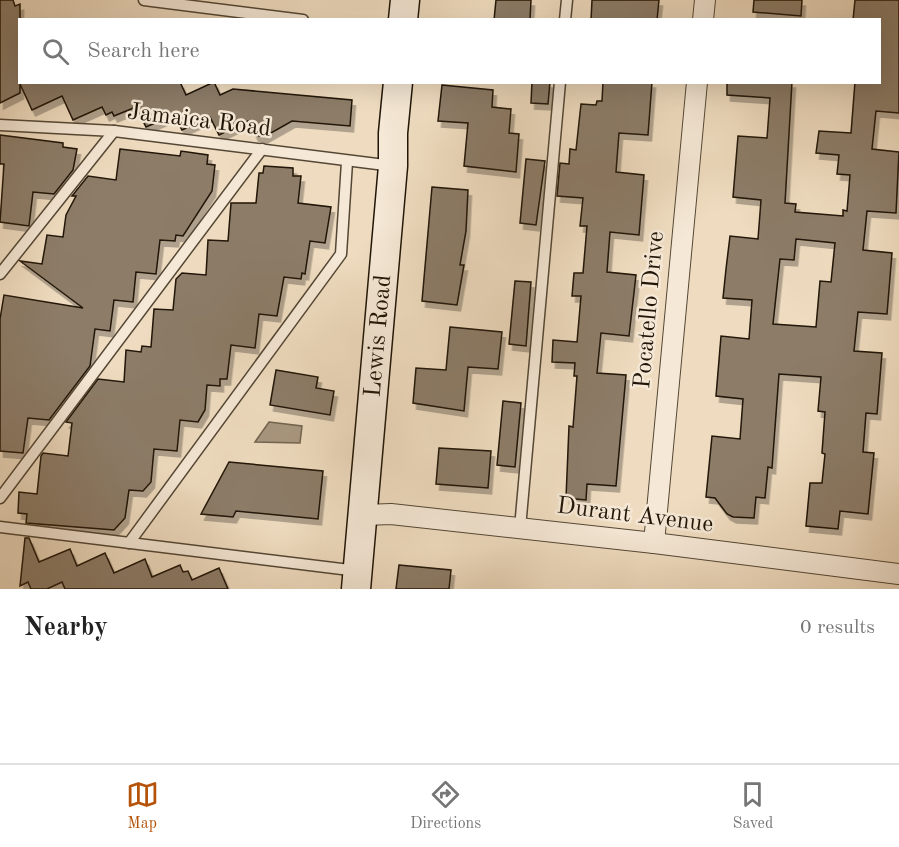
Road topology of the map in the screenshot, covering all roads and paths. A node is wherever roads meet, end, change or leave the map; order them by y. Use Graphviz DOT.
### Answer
graph roads {
  1 [pos="144,0"];
  2 [pos="405,0"];
  3 [pos="567,0"];
  4 [pos="705,0"];
  5 [pos="287,18"];
  6 [pos="403,18"];
  7 [pos="565,18"];
  8 [pos="703,18"];
  9 [pos="398,84"];
  10 [pos="560,84"];
  11 [pos="697,84"];
  12 [pos="0,125"];
  13 [pos="114,132"];
  14 [pos="262,149"];
  15 [pos="346,162"];
  16 [pos="393,166"];
  17 [pos="0,274"];
  18 [pos="0,498"];
  19 [pos="364,515"];
  20 [pos="0,527"];
  21 [pos="520,528"];
  22 [pos="129,543"];
  23 [pos="654,543"];
  24 [pos="899,574"];
  25 [pos="357,580"];
  1 -- 5 [label="lane"];
  2 -- 6 [label="street"];
  3 -- 7 [label="lane"];
  4 -- 8 [label="street"];
  9 -- 16 [label="street, Lewis Road"];
  10 -- 21 [label="lane"];
  11 -- 23 [label="street, Pocatello Drive"];
  12 -- 13 [label="lane, Jamaica Road"];
  13 -- 14 [label="lane, Jamaica Road"];
  13 -- 17 [label="lane"];
  14 -- 15 [label="lane, Jamaica Road"];
  14 -- 18 [label="lane"];
  15 -- 16 [label="lane, Jamaica Road"];
  15 -- 22 [label="lane"];
  16 -- 19 [label="street, Lewis Road"];
  19 -- 21 [label="street, Durant Avenue"];
  19 -- 25 [label="street, Lewis Road"];
  20 -- 22 [label="lane"];
  21 -- 23 [label="street, Durant Avenue"];
  22 -- 25 [label="lane"];
  23 -- 24 [label="street, Durant Avenue"];
}
